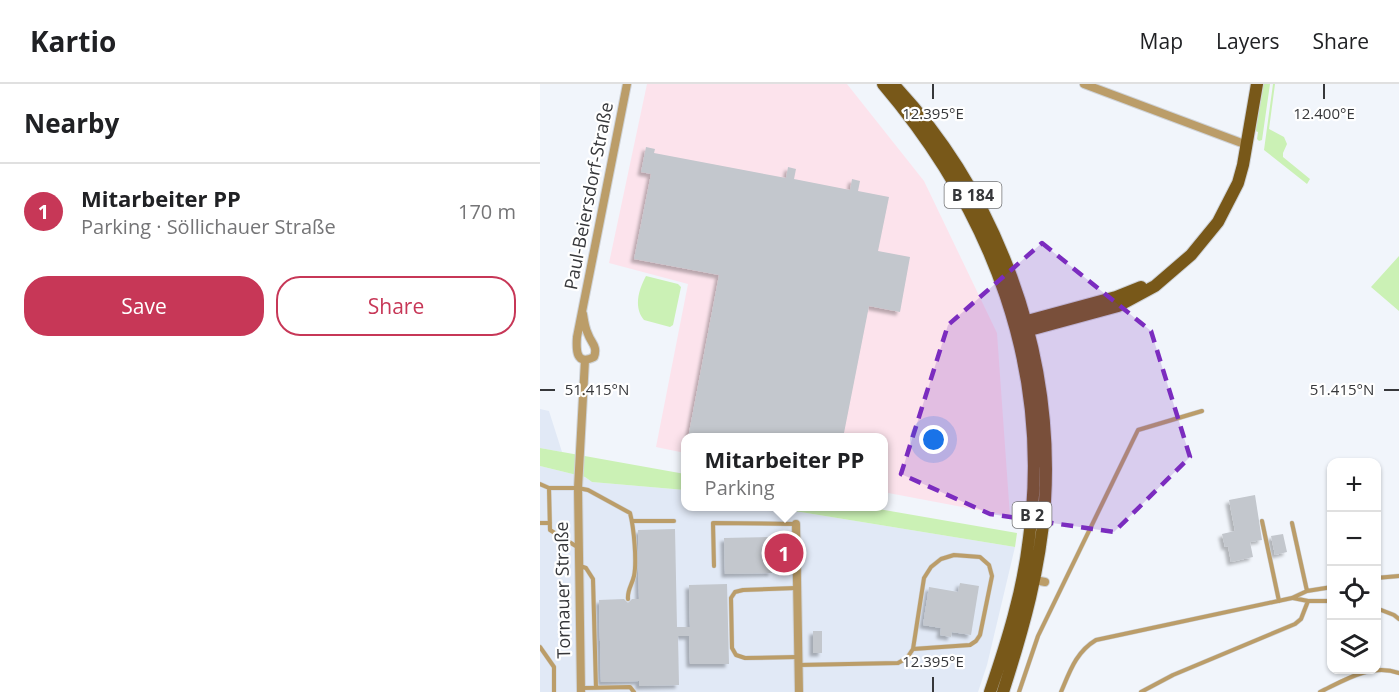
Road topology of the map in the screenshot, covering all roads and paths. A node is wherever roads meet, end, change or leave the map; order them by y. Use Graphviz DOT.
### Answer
graph roads {
  1 [pos="627,84"];
  2 [pos="883,84"];
  3 [pos="893,84"];
  4 [pos="1084,84"];
  5 [pos="1257,84"];
  6 [pos="1247,145"];
  7 [pos="583,314"];
  8 [pos="1022,327"];
  9 [pos="585,360"];
  10 [pos="1202,411"];
  11 [pos="540,484"];
  12 [pos="549,488"];
  13 [pos="578,488"];
  14 [pos="632,521"];
  15 [pos="674,521"];
  16 [pos="1262,521"];
  17 [pos="540,523"];
  18 [pos="550,523"];
  19 [pos="1292,523"];
  20 [pos="795,524"];
  21 [pos="579,548"];
  22 [pos="579,565"];
  23 [pos="714,566"];
  24 [pos="1399,576"];
  25 [pos="1381,578"];
  26 [pos="797,588"];
  27 [pos="1327,588"];
  28 [pos="1307,591"];
  29 [pos="1292,598"];
  30 [pos="627,599"];
  31 [pos="1279,601"];
  32 [pos="1308,601"];
  33 [pos="1327,601"];
  34 [pos="1381,610"];
  35 [pos="1399,619"];
  36 [pos="540,647"];
  37 [pos="913,649"];
  38 [pos="799,661"];
  39 [pos="1399,673"];
  40 [pos="630,681"];
  41 [pos="630,687"];
  42 [pos="596,688"];
  43 [pos="581,690"];
  44 [pos="554,692"];
  45 [pos="634,692"];
  46 [pos="799,692"];
  47 [pos="990,692"];
  48 [pos="1003,692"];
  49 [pos="1019,692"];
  50 [pos="1061,692"];
  51 [pos="1141,692"];
  52 [pos="1320,692"];
  1 -- 7 [label="street, Paul-Beiersdorf-Straße"];
  2 -- 8 [label="main road, B 184"];
  3 -- 8 [label="main road, B 184"];
  4 -- 6 [label="street"];
  5 -- 6 [label="main road"];
  6 -- 8 [label="main road"];
  7 -- 9 [label="street, Paul-Beiersdorf-Straße"];
  7 -- 9 [label="street, Paul-Beiersdorf-Straße"];
  8 -- 47 [label="main road, B 2"];
  8 -- 48 [label="main road, B 2"];
  9 -- 13 [label="street, Paul-Beiersdorf-Straße"];
  10 -- 49 [label="lane"];
  11 -- 12 [label="lane"];
  12 -- 13 [label="lane"];
  12 -- 18 [label="lane"];
  13 -- 14 [label="lane"];
  13 -- 21 [label="street, Tornauer Straße"];
  14 -- 15 [label="lane"];
  14 -- 30 [label="lane"];
  16 -- 31 [label="lane"];
  17 -- 18 [label="lane"];
  18 -- 21 [label="lane"];
  19 -- 28 [label="lane"];
  20 -- 23 [label="lane"];
  20 -- 26 [label="street"];
  21 -- 22 [label="street, Tornauer Straße"];
  22 -- 42 [label="lane"];
  22 -- 43 [label="street, Tornauer Straße"];
  24 -- 25 [label="lane"];
  26 -- 38 [label="street"];
  26 -- 38 [label="lane"];
  27 -- 28 [label="lane"];
  28 -- 29 [label="lane"];
  29 -- 31 [label="lane"];
  29 -- 32 [label="lane"];
  31 -- 50 [label="lane"];
  32 -- 33 [label="lane"];
  32 -- 51 [label="lane"];
  34 -- 35 [label="lane"];
  36 -- 44 [label="lane"];
  37 -- 37 [label="lane"];
  37 -- 38 [label="lane"];
  38 -- 46 [label="street"];
  39 -- 52 [label="lane"];
  40 -- 41 [label="lane"];
  41 -- 42 [label="lane"];
  41 -- 45 [label="lane"];
  42 -- 43 [label="lane"];
}
